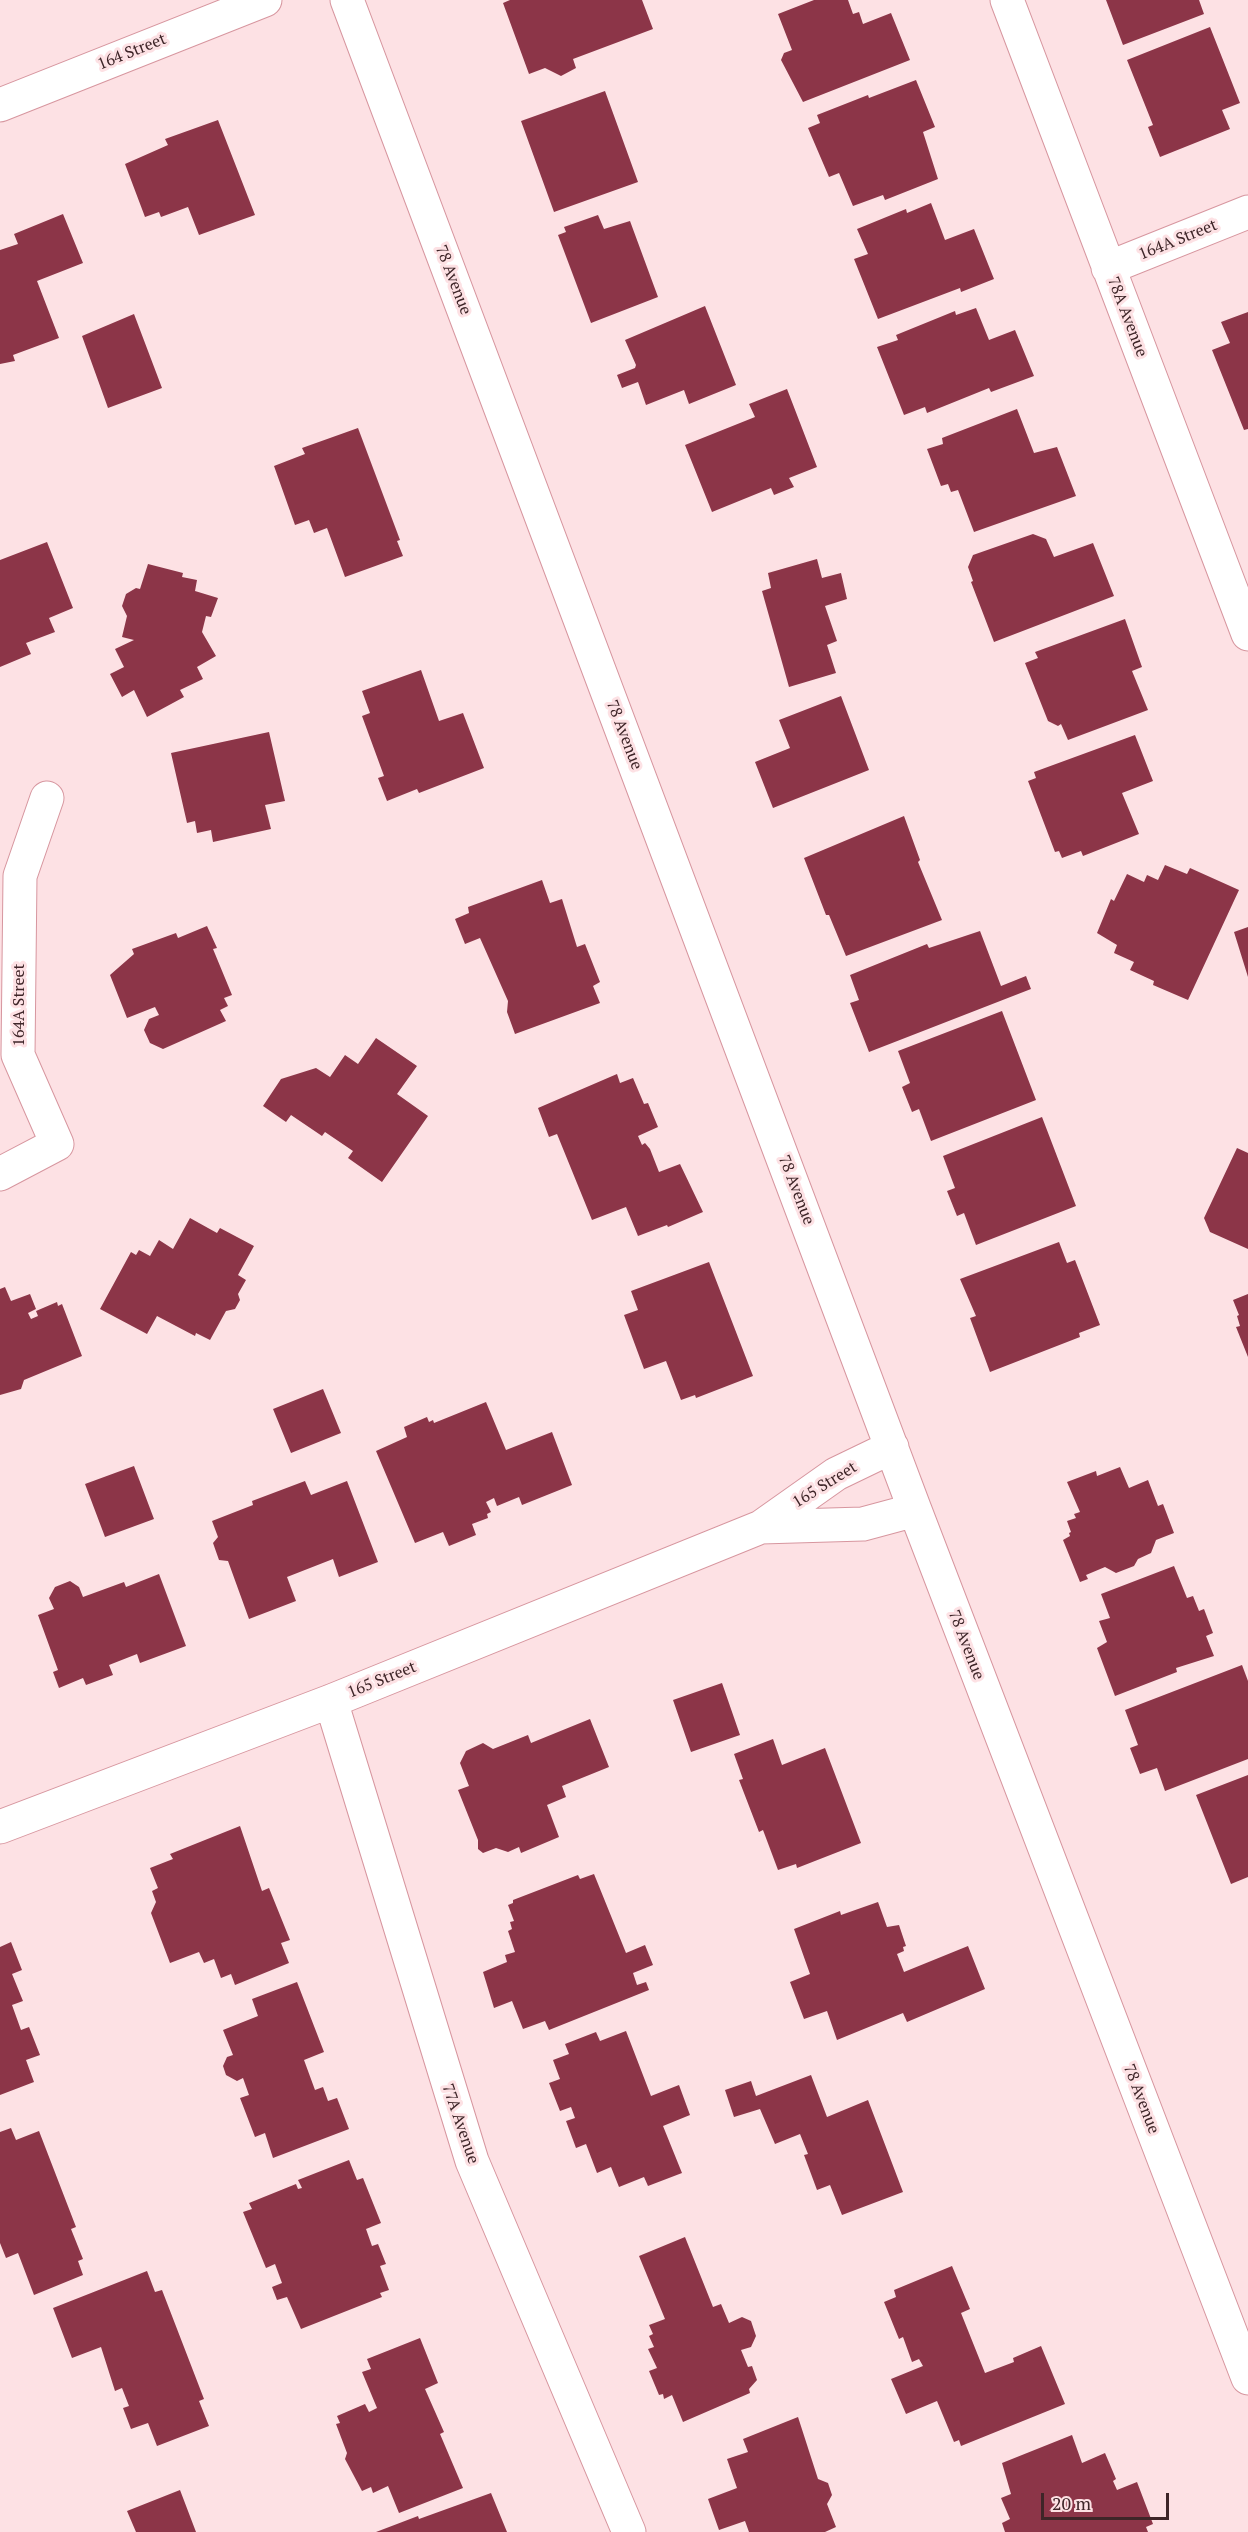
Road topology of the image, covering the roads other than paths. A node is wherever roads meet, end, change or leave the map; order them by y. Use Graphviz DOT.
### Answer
graph roads {
  1 [pos="265,0"];
  2 [pos="347,0"];
  3 [pos="1007,0"];
  4 [pos="0,105"];
  5 [pos="1248,212"];
  6 [pos="1108,268"];
  7 [pos="1248,634"];
  8 [pos="47,798"];
  9 [pos="0,1174"];
  10 [pos="892,1447"];
  11 [pos="915,1510"];
  12 [pos="761,1527"];
  13 [pos="331,1701"];
  14 [pos="0,1827"];
  15 [pos="1248,2378"];
  16 [pos="629,2532"];
  1 -- 4 [label="street, 164 Street"];
  2 -- 10 [label="street, 78 Avenue"];
  3 -- 6 [label="street, 78A Avenue"];
  5 -- 6 [label="street, 164A Street"];
  6 -- 7 [label="street, 78A Avenue"];
  8 -- 9 [label="street, 164A Street"];
  10 -- 11 [label="street, 78 Avenue"];
  10 -- 12 [label="street, 165 Street"];
  11 -- 12 [label="street, 165 Street"];
  11 -- 15 [label="street, 78 Avenue"];
  12 -- 13 [label="street, 165 Street"];
  13 -- 14 [label="street, 165 Street"];
  13 -- 16 [label="street, 77A Avenue"];
}
